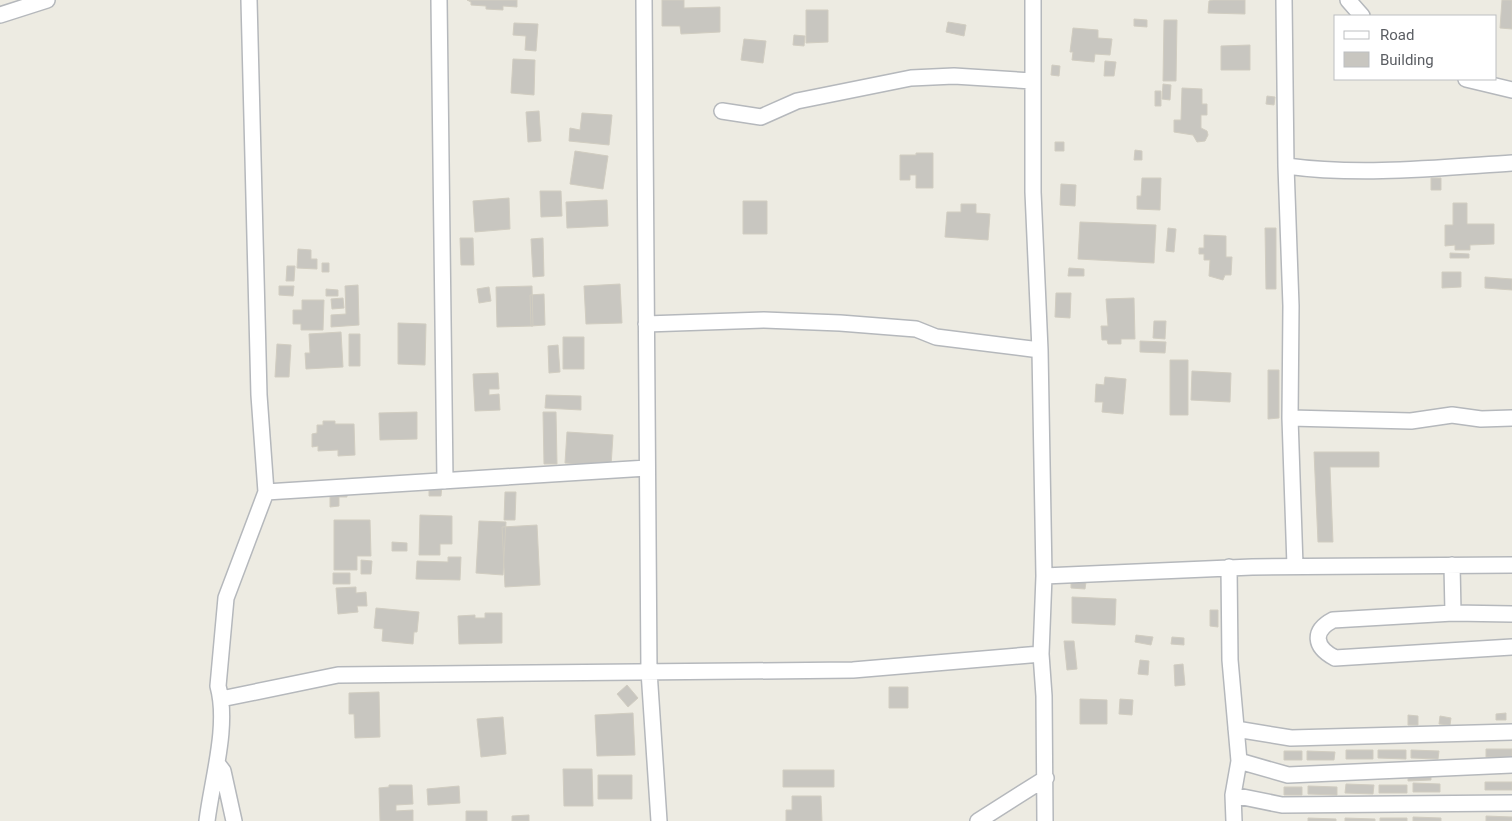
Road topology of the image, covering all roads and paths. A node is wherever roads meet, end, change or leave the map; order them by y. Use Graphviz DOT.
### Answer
graph roads {
  1 [pos="47,0"];
  2 [pos="249,0"];
  3 [pos="439,0"];
  4 [pos="644,0"];
  5 [pos="1033,0"];
  6 [pos="1284,0"];
  7 [pos="1348,0"];
  8 [pos="1361,15"];
  9 [pos="1,16"];
  10 [pos="1032,80"];
  11 [pos="1470,80"];
  12 [pos="1512,90"];
  13 [pos="722,111"];
  14 [pos="1512,163"];
  15 [pos="1286,166"];
  16 [pos="646,324"];
  17 [pos="1040,350"];
  18 [pos="1290,418"];
  19 [pos="1512,418"];
  20 [pos="647,468"];
  21 [pos="444,480"];
  22 [pos="266,492"];
  23 [pos="1452,565"];
  24 [pos="1512,565"];
  25 [pos="1295,566"];
  26 [pos="1229,567"];
  27 [pos="1044,576"];
  28 [pos="1453,613"];
  29 [pos="1512,614"];
  30 [pos="1512,647"];
  31 [pos="1041,654"];
  32 [pos="649,671"];
  33 [pos="222,700"];
  34 [pos="1236,729"];
  35 [pos="1512,732"];
  36 [pos="1239,761"];
  37 [pos="217,762"];
  38 [pos="1512,765"];
  39 [pos="1046,778"];
  40 [pos="1233,795"];
  41 [pos="1512,803"];
  42 [pos="207,821"];
  43 [pos="234,821"];
  44 [pos="659,821"];
  45 [pos="978,821"];
  46 [pos="1045,821"];
  47 [pos="1234,821"];
  1 -- 9 [label="street"];
  2 -- 22 [label="street"];
  3 -- 21 [label="street"];
  4 -- 16 [label="street"];
  5 -- 10 [label="street"];
  6 -- 15 [label="street"];
  7 -- 8 [label="street"];
  10 -- 13 [label="street"];
  10 -- 17 [label="street"];
  11 -- 12 [label="street"];
  14 -- 15 [label="street"];
  15 -- 18 [label="street"];
  16 -- 17 [label="street"];
  16 -- 20 [label="street"];
  17 -- 27 [label="street"];
  18 -- 19 [label="street"];
  18 -- 25 [label="street"];
  20 -- 21 [label="street"];
  20 -- 32 [label="street"];
  21 -- 22 [label="street"];
  22 -- 33 [label="street"];
  23 -- 24 [label="street"];
  23 -- 25 [label="street"];
  23 -- 28 [label="street"];
  25 -- 26 [label="street"];
  26 -- 27 [label="street"];
  26 -- 34 [label="street"];
  27 -- 31 [label="street"];
  28 -- 29 [label="street"];
  28 -- 30 [label="street"];
  31 -- 32 [label="street"];
  31 -- 39 [label="street"];
  32 -- 33 [label="street"];
  32 -- 44 [label="street"];
  33 -- 37 [label="street"];
  34 -- 35 [label="street"];
  34 -- 36 [label="street"];
  36 -- 38 [label="street"];
  36 -- 40 [label="street"];
  37 -- 42 [label="street"];
  37 -- 43 [label="street"];
  39 -- 45 [label="street"];
  39 -- 46 [label="street"];
  40 -- 41 [label="street"];
  40 -- 47 [label="street"];
}
